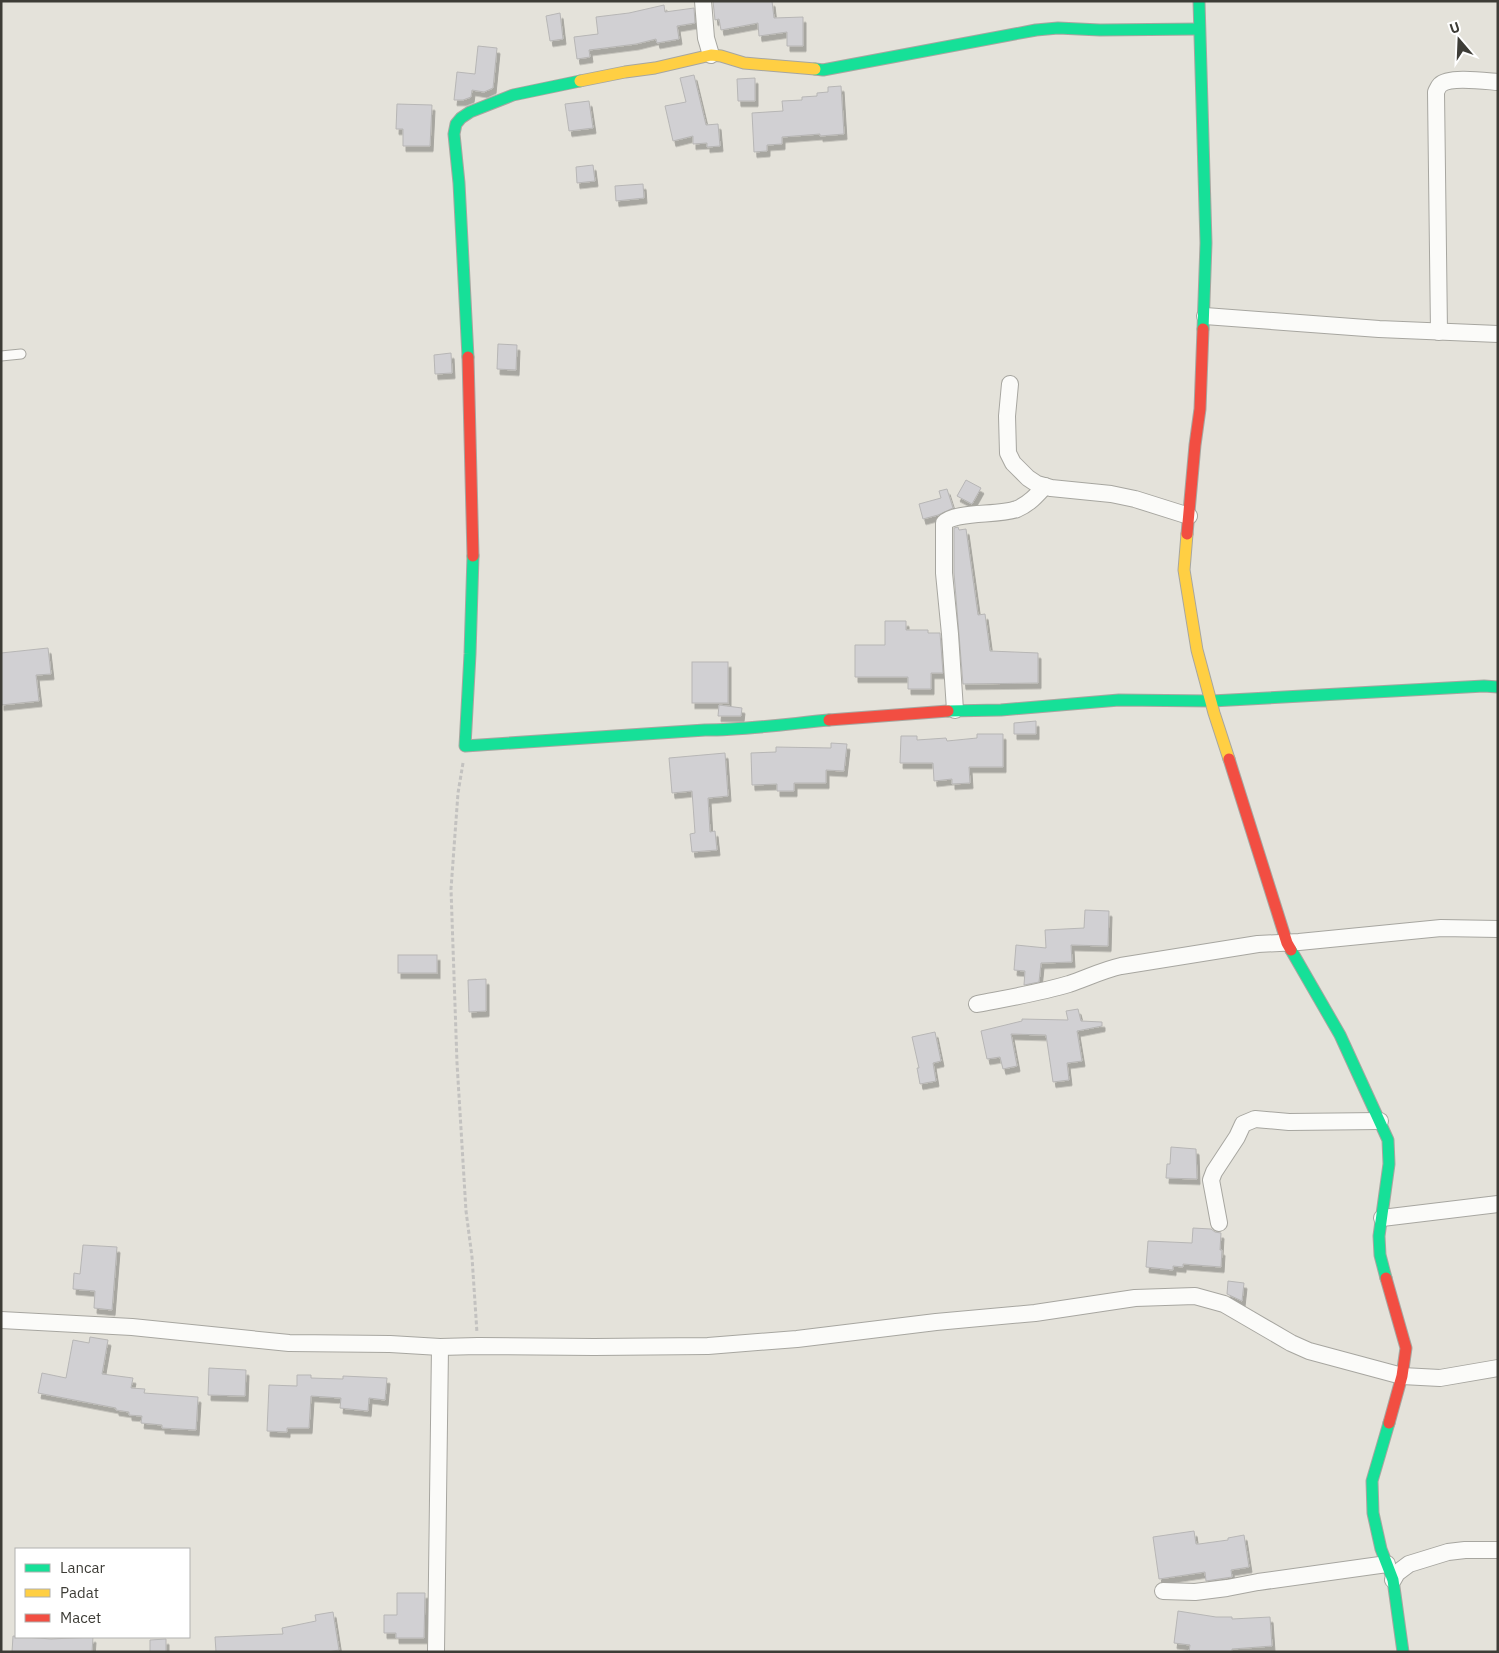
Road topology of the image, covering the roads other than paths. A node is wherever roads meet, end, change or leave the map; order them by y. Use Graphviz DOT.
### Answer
graph roads {
  1 [pos="703,1"];
  2 [pos="1199,1"];
  3 [pos="1199,29"];
  4 [pos="711,55"];
  5 [pos="1498,82"];
  6 [pos="1205,316"];
  7 [pos="1439,332"];
  8 [pos="1498,334"];
  9 [pos="20,354"];
  10 [pos="1,356"];
  11 [pos="1010,384"];
  12 [pos="1045,486"];
  13 [pos="1189,516"];
  14 [pos="1498,687"];
  15 [pos="1212,701"];
  16 [pos="955,710"];
  17 [pos="1498,929"];
  18 [pos="1287,943"];
  19 [pos="977,1004"];
  20 [pos="1380,1121"];
  21 [pos="1498,1204"];
  22 [pos="1382,1218"];
  23 [pos="1218,1223"];
  24 [pos="1,1320"];
  25 [pos="440,1347"];
  26 [pos="1498,1368"];
  27 [pos="1402,1376"];
  28 [pos="1498,1550"];
  29 [pos="1387,1564"];
  30 [pos="1393,1580"];
  31 [pos="1163,1591"];
  32 [pos="436,1652"];
  33 [pos="1403,1652"];
  1 -- 4 [label="street"];
  2 -- 3 [label="street"];
  3 -- 4 [label="street"];
  3 -- 6 [label="street"];
  4 -- 16 [label="street"];
  5 -- 7 [label="street"];
  6 -- 7 [label="street"];
  6 -- 13 [label="street"];
  7 -- 8 [label="street"];
  9 -- 10 [label="lane"];
  11 -- 12 [label="street"];
  12 -- 13 [label="street"];
  12 -- 16 [label="street"];
  13 -- 15 [label="street"];
  14 -- 15 [label="street"];
  15 -- 16 [label="street"];
  15 -- 18 [label="street"];
  17 -- 18 [label="street"];
  18 -- 19 [label="street"];
  18 -- 20 [label="street"];
  20 -- 22 [label="street"];
  20 -- 23 [label="street"];
  21 -- 22 [label="street"];
  22 -- 27 [label="street"];
  24 -- 25 [label="street"];
  25 -- 27 [label="street"];
  25 -- 32 [label="street"];
  26 -- 27 [label="street"];
  27 -- 29 [label="street"];
  28 -- 30 [label="street"];
  29 -- 30 [label="street"];
  29 -- 31 [label="street"];
  30 -- 33 [label="street"];
}
